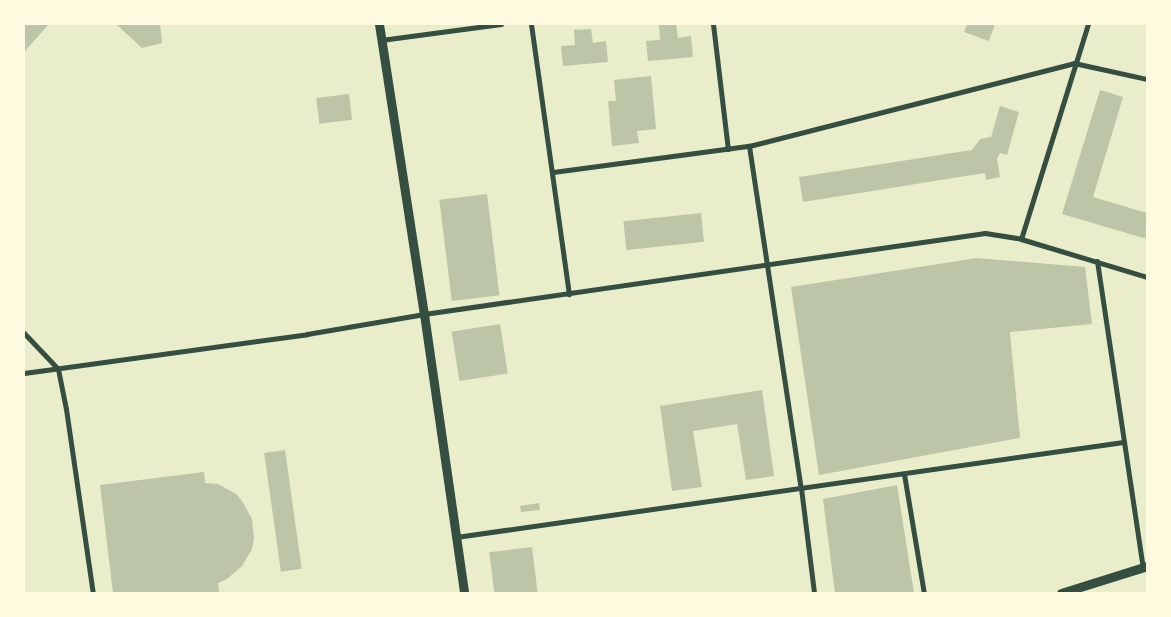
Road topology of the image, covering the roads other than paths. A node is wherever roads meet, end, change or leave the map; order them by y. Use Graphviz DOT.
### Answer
graph roads {
  1 [pos="379,24"];
  2 [pos="501,24"];
  3 [pos="531,24"];
  4 [pos="713,24"];
  5 [pos="1088,24"];
  6 [pos="381,40"];
  7 [pos="1074,62"];
  8 [pos="1147,79"];
  9 [pos="748,146"];
  10 [pos="728,149"];
  11 [pos="553,172"];
  12 [pos="1021,239"];
  13 [pos="1096,261"];
  14 [pos="767,265"];
  15 [pos="1147,277"];
  16 [pos="569,294"];
  17 [pos="424,314"];
  18 [pos="24,333"];
  19 [pos="58,369"];
  20 [pos="24,373"];
  21 [pos="1123,442"];
  22 [pos="904,474"];
  23 [pos="801,488"];
  24 [pos="456,537"];
  25 [pos="1145,566"];
  26 [pos="92,593"];
  27 [pos="464,593"];
  28 [pos="814,593"];
  29 [pos="924,593"];
  30 [pos="1061,593"];
  1 -- 6 [label="street"];
  2 -- 6 [label="street"];
  3 -- 11 [label="street"];
  4 -- 10 [label="street"];
  5 -- 7 [label="street"];
  6 -- 17 [label="street"];
  7 -- 8 [label="street"];
  7 -- 9 [label="street"];
  7 -- 12 [label="street"];
  9 -- 10 [label="street"];
  9 -- 14 [label="street"];
  10 -- 11 [label="street"];
  11 -- 16 [label="street"];
  12 -- 13 [label="street"];
  12 -- 14 [label="street"];
  13 -- 15 [label="street"];
  13 -- 21 [label="street"];
  14 -- 16 [label="street"];
  14 -- 23 [label="street"];
  16 -- 17 [label="street"];
  17 -- 19 [label="street"];
  17 -- 24 [label="street"];
  18 -- 19 [label="street"];
  19 -- 20 [label="street"];
  19 -- 26 [label="street"];
  21 -- 22 [label="street"];
  21 -- 25 [label="street"];
  22 -- 23 [label="street"];
  22 -- 29 [label="street"];
  23 -- 24 [label="street"];
  23 -- 28 [label="street"];
  24 -- 27 [label="street"];
  25 -- 30 [label="street"];
}
